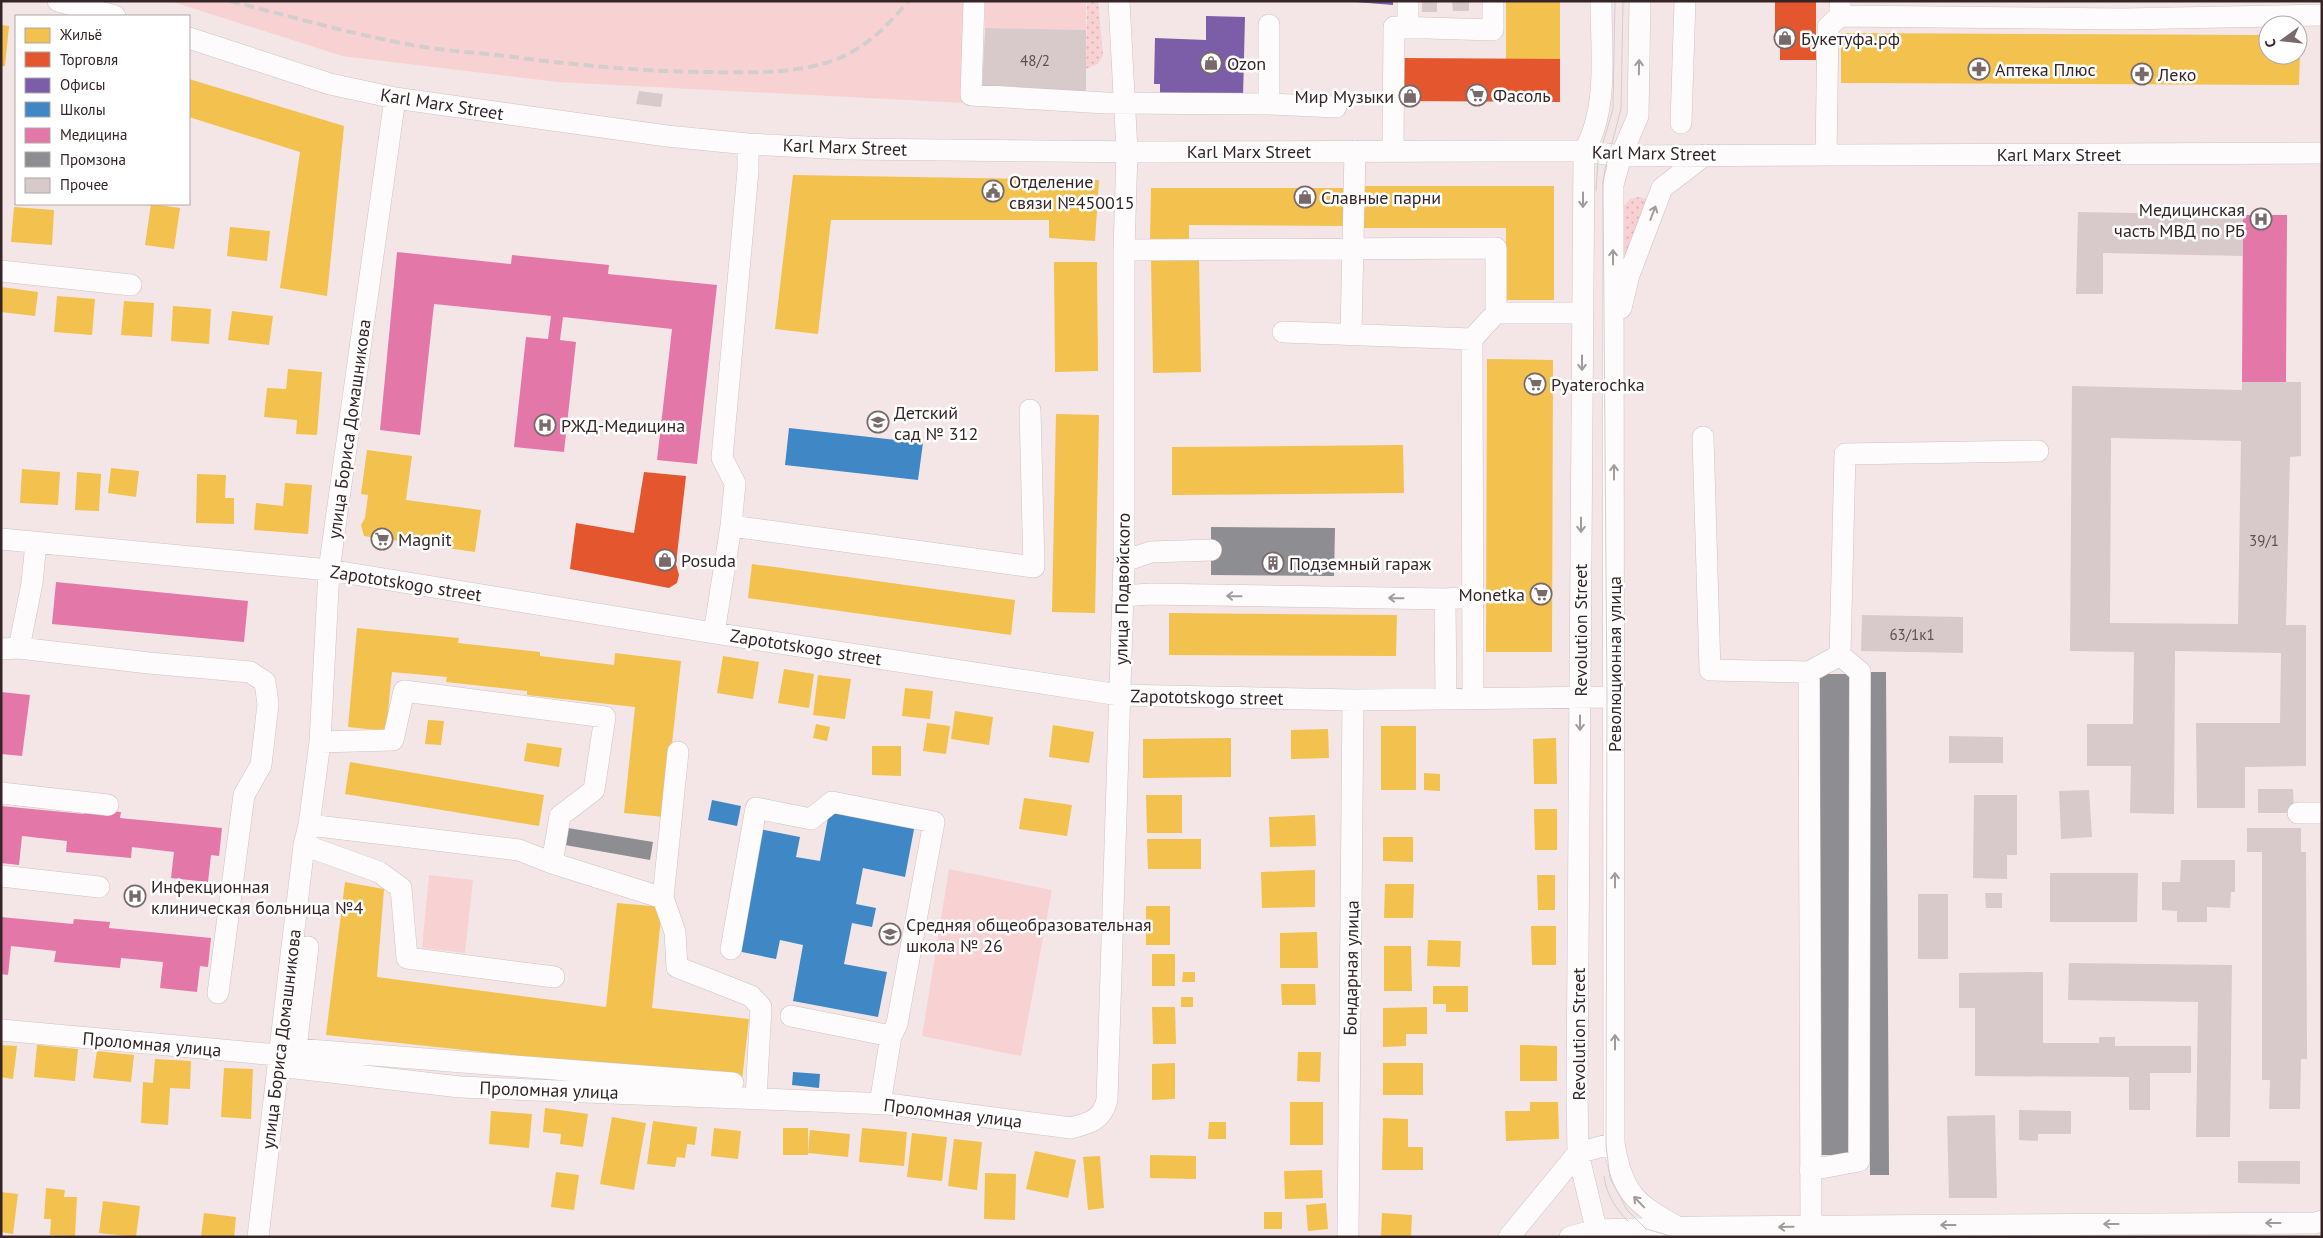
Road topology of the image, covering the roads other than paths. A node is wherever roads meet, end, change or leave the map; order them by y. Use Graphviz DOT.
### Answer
graph roads {
  1 [pos="58,1"];
  2 [pos="974,1"];
  3 [pos="1120,1"];
  4 [pos="1408,1"];
  5 [pos="1493,1"];
  6 [pos="1601,1"];
  7 [pos="1640,1"];
  8 [pos="1685,1"];
  9 [pos="1840,9"];
  10 [pos="2123,10"];
  11 [pos="111,15"];
  12 [pos="2322,15"];
  13 [pos="1270,25"];
  14 [pos="1408,28"];
  15 [pos="190,38"];
  16 [pos="395,98"];
  17 [pos="1123,103"];
  18 [pos="1269,104"];
  19 [pos="1336,107"];
  20 [pos="1680,123"];
  21 [pos="748,144"];
  22 [pos="1356,151"];
  23 [pos="1393,151"];
  24 [pos="1127,152"];
  25 [pos="1584,152"];
  26 [pos="2322,152"];
  27 [pos="1705,155"];
  28 [pos="1826,155"];
  29 [pos="1622,156"];
  30 [pos="1354,249"];
  31 [pos="1124,250"];
  32 [pos="1,271"];
  33 [pos="131,285"];
  34 [pos="1496,313"];
  35 [pos="1583,313"];
  36 [pos="1283,332"];
  37 [pos="1351,334"];
  38 [pos="1472,339"];
  39 [pos="1613,343"];
  40 [pos="1030,410"];
  41 [pos="1703,437"];
  42 [pos="2038,452"];
  43 [pos="731,526"];
  44 [pos="1,539"];
  45 [pos="36,543"];
  46 [pos="1211,550"];
  47 [pos="1124,561"];
  48 [pos="329,570"];
  49 [pos="1123,596"];
  50 [pos="1474,598"];
  51 [pos="1445,599"];
  52 [pos="714,633"];
  53 [pos="10,649"];
  54 [pos="1840,655"];
  55 [pos="1809,672"];
  56 [pos="1119,695"];
  57 [pos="1614,697"];
  58 [pos="1580,698"];
  59 [pos="1446,699"];
  60 [pos="1473,699"];
  61 [pos="1354,700"];
  62 [pos="320,742"];
  63 [pos="678,752"];
  64 [pos="1,793"];
  65 [pos="108,805"];
  66 [pos="2298,812"];
  67 [pos="2322,812"];
  68 [pos="309,825"];
  69 [pos="304,845"];
  70 [pos="552,863"];
  71 [pos="1,876"];
  72 [pos="99,887"];
  73 [pos="663,898"];
  74 [pos="308,947"];
  75 [pos="732,949"];
  76 [pos="554,977"];
  77 [pos="218,994"];
  78 [pos="791,1016"];
  79 [pos="1,1030"];
  80 [pos="890,1036"];
  81 [pos="287,1057"];
  82 [pos="756,1091"];
  83 [pos="880,1104"];
  84 [pos="1101,1116"];
  85 [pos="1614,1143"];
  86 [pos="1578,1153"];
  87 [pos="1810,1170"];
  88 [pos="2322,1221"];
  89 [pos="1811,1226"];
  90 [pos="1680,1228"];
  91 [pos="1597,1234"];
  92 [pos="258,1237"];
  93 [pos="1348,1237"];
  94 [pos="1509,1237"];
  95 [pos="1570,1237"];
  1 -- 11 [label="street"];
  2 -- 17 [label="street"];
  3 -- 17 [label="street, улица Подвойского"];
  4 -- 14 [label="street"];
  5 -- 14 [label="street"];
  6 -- 25 [label="street, Revolution Street"];
  29 -- 7 [label="street, Революционная улица, one-way"];
  8 -- 20 [label="street"];
  9 -- 10 [label="street"];
  9 -- 28 [label="street"];
  10 -- 12 [label="street"];
  13 -- 18 [label="street"];
  14 -- 23 [label="street"];
  15 -- 16 [label="street, Karl Marx Street"];
  16 -- 21 [label="street, Karl Marx Street"];
  16 -- 48 [label="street, улица Бориса Домашникова"];
  17 -- 18 [label="street"];
  17 -- 24 [label="street, улица Подвойского"];
  18 -- 19 [label="street"];
  21 -- 24 [label="street, Karl Marx Street"];
  21 -- 43 [label="street"];
  22 -- 23 [label="street, Karl Marx Street"];
  22 -- 24 [label="street, Karl Marx Street"];
  22 -- 30 [label="street"];
  23 -- 25 [label="street, Karl Marx Street"];
  24 -- 31 [label="street, улица Подвойского"];
  25 -- 29 [label="street, Karl Marx Street"];
  25 -- 35 [label="street, Revolution Street, one-way"];
  26 -- 28 [label="street, Karl Marx Street"];
  27 -- 28 [label="street, Karl Marx Street"];
  27 -- 29 [label="street, Karl Marx Street"];
  39 -- 27 [label="street, one-way"];
  39 -- 29 [label="street, Революционная улица, one-way"];
  30 -- 31 [label="street"];
  30 -- 34 [label="street"];
  30 -- 37 [label="street"];
  31 -- 47 [label="street, улица Подвойского"];
  32 -- 33 [label="street"];
  34 -- 35 [label="street"];
  34 -- 38 [label="street"];
  35 -- 58 [label="street, Revolution Street, one-way"];
  36 -- 37 [label="street"];
  37 -- 38 [label="street"];
  38 -- 50 [label="street"];
  57 -- 39 [label="street, Революционная улица, one-way"];
  40 -- 43 [label="street"];
  41 -- 55 [label="street"];
  42 -- 54 [label="street"];
  43 -- 52 [label="street"];
  44 -- 45 [label="street, Zapototskogo street"];
  45 -- 48 [label="street, Zapototskogo street"];
  45 -- 53 [label="street"];
  46 -- 47 [label="street"];
  47 -- 49 [label="street, улица Подвойского"];
  48 -- 52 [label="street, Zapototskogo street"];
  48 -- 62 [label="street, улица Бориса Домашникова"];
  51 -- 49 [label="street, one-way"];
  49 -- 56 [label="street, улица Подвойского"];
  50 -- 51 [label="street"];
  50 -- 60 [label="street"];
  51 -- 59 [label="street"];
  52 -- 56 [label="street, Zapototskogo street"];
  53 -- 77 [label="street"];
  54 -- 55 [label="street"];
  54 -- 87 [label="street"];
  55 -- 87 [label="street"];
  56 -- 61 [label="street, Zapototskogo street"];
  56 -- 84 [label="street, улица Подвойского"];
  57 -- 58 [label="street, Zapototskogo street"];
  85 -- 57 [label="street, Революционная улица, one-way"];
  58 -- 60 [label="street, Zapototskogo street"];
  58 -- 86 [label="street, Revolution Street, one-way"];
  59 -- 60 [label="street, Zapototskogo street"];
  59 -- 61 [label="street, Zapototskogo street"];
  61 -- 93 [label="street, Бондарная улица"];
  62 -- 68 [label="street, улица Бориса Домашникова"];
  62 -- 70 [label="street"];
  63 -- 73 [label="street"];
  64 -- 65 [label="street"];
  66 -- 67 [label="street"];
  68 -- 69 [label="street, улица Бориса Домашникова"];
  68 -- 70 [label="street"];
  69 -- 76 [label="street"];
  69 -- 81 [label="street, улица Бориса Домашникова"];
  70 -- 73 [label="street"];
  71 -- 72 [label="street"];
  73 -- 82 [label="street"];
  74 -- 81 [label="street"];
  75 -- 80 [label="street"];
  78 -- 80 [label="street"];
  79 -- 81 [label="street, Проломная улица"];
  80 -- 83 [label="street"];
  81 -- 82 [label="street, Проломная улица"];
  81 -- 92 [label="street, улица Бориса Домашникова"];
  82 -- 83 [label="street, Проломная улица"];
  83 -- 84 [label="street, Проломная улица"];
  85 -- 86 [label="street"];
  90 -- 85 [label="street, Революционная улица, one-way"];
  86 -- 91 [label="street, Revolution Street"];
  86 -- 94 [label="street"];
  87 -- 89 [label="street"];
  88 -- 89 [label="street, one-way"];
  89 -- 90 [label="street, one-way"];
  90 -- 91 [label="street"];
  91 -- 95 [label="street"];
}
